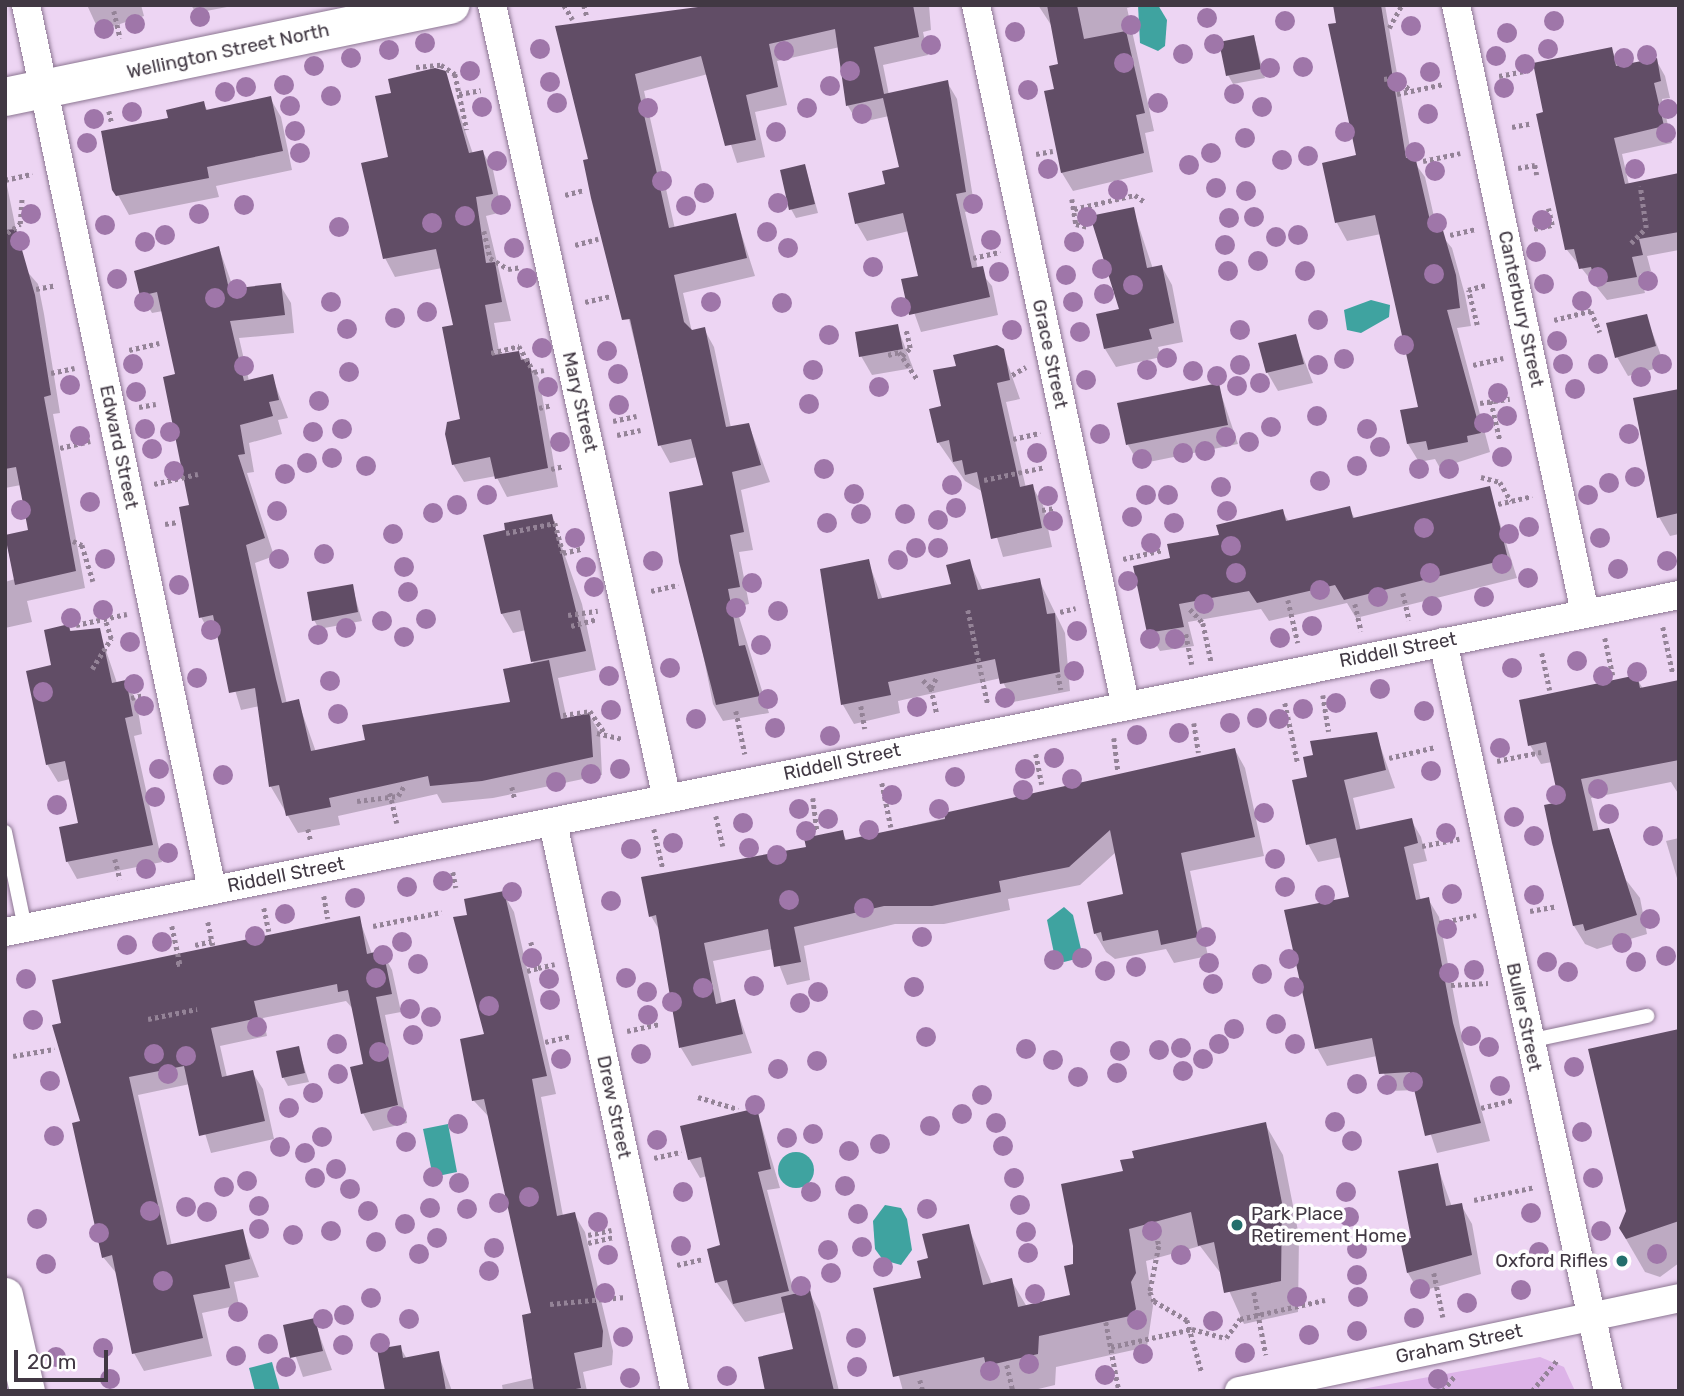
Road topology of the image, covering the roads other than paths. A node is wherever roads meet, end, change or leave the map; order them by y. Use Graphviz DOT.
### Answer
graph roads {
  1 [pos="26,5"];
  2 [pos="452,5"];
  3 [pos="492,5"];
  4 [pos="976,5"];
  5 [pos="1456,5"];
  6 [pos="43,89"];
  7 [pos="5,97"];
  8 [pos="1679,594"];
  9 [pos="1585,612"];
  10 [pos="1443,642"];
  11 [pos="1125,704"];
  12 [pos="667,799"];
  13 [pos="553,823"];
  14 [pos="5,832"];
  15 [pos="209,902"];
  16 [pos="15,930"];
  17 [pos="1647,1016"];
  18 [pos="1529,1041"];
  19 [pos="5,1295"];
  20 [pos="1679,1298"];
  21 [pos="1591,1316"];
  22 [pos="27,1391"];
  23 [pos="675,1391"];
  24 [pos="1239,1391"];
  25 [pos="1608,1391"];
  1 -- 6 [label="street, Edward Street"];
  2 -- 6 [label="main road, Wellington Street North"];
  3 -- 12 [label="street, Mary Street"];
  4 -- 11 [label="street, Grace Street"];
  5 -- 9 [label="street, Canterbury Street"];
  6 -- 7 [label="main road, Wellington Street North"];
  6 -- 15 [label="street, Edward Street"];
  8 -- 9 [label="street, Riddell Street"];
  9 -- 10 [label="street, Riddell Street"];
  10 -- 11 [label="street, Riddell Street"];
  10 -- 18 [label="street, Buller Street"];
  11 -- 12 [label="street, Riddell Street"];
  12 -- 13 [label="street, Riddell Street"];
  13 -- 15 [label="street, Riddell Street"];
  13 -- 23 [label="street, Drew Street"];
  14 -- 16 [label="lane"];
  15 -- 16 [label="street, Riddell Street"];
  17 -- 18 [label="lane"];
  18 -- 21 [label="street, Buller Street"];
  19 -- 22 [label="street"];
  20 -- 21 [label="street, Graham Street"];
  21 -- 24 [label="street, Graham Street"];
  21 -- 25 [label="street, Buller Street"];
}
